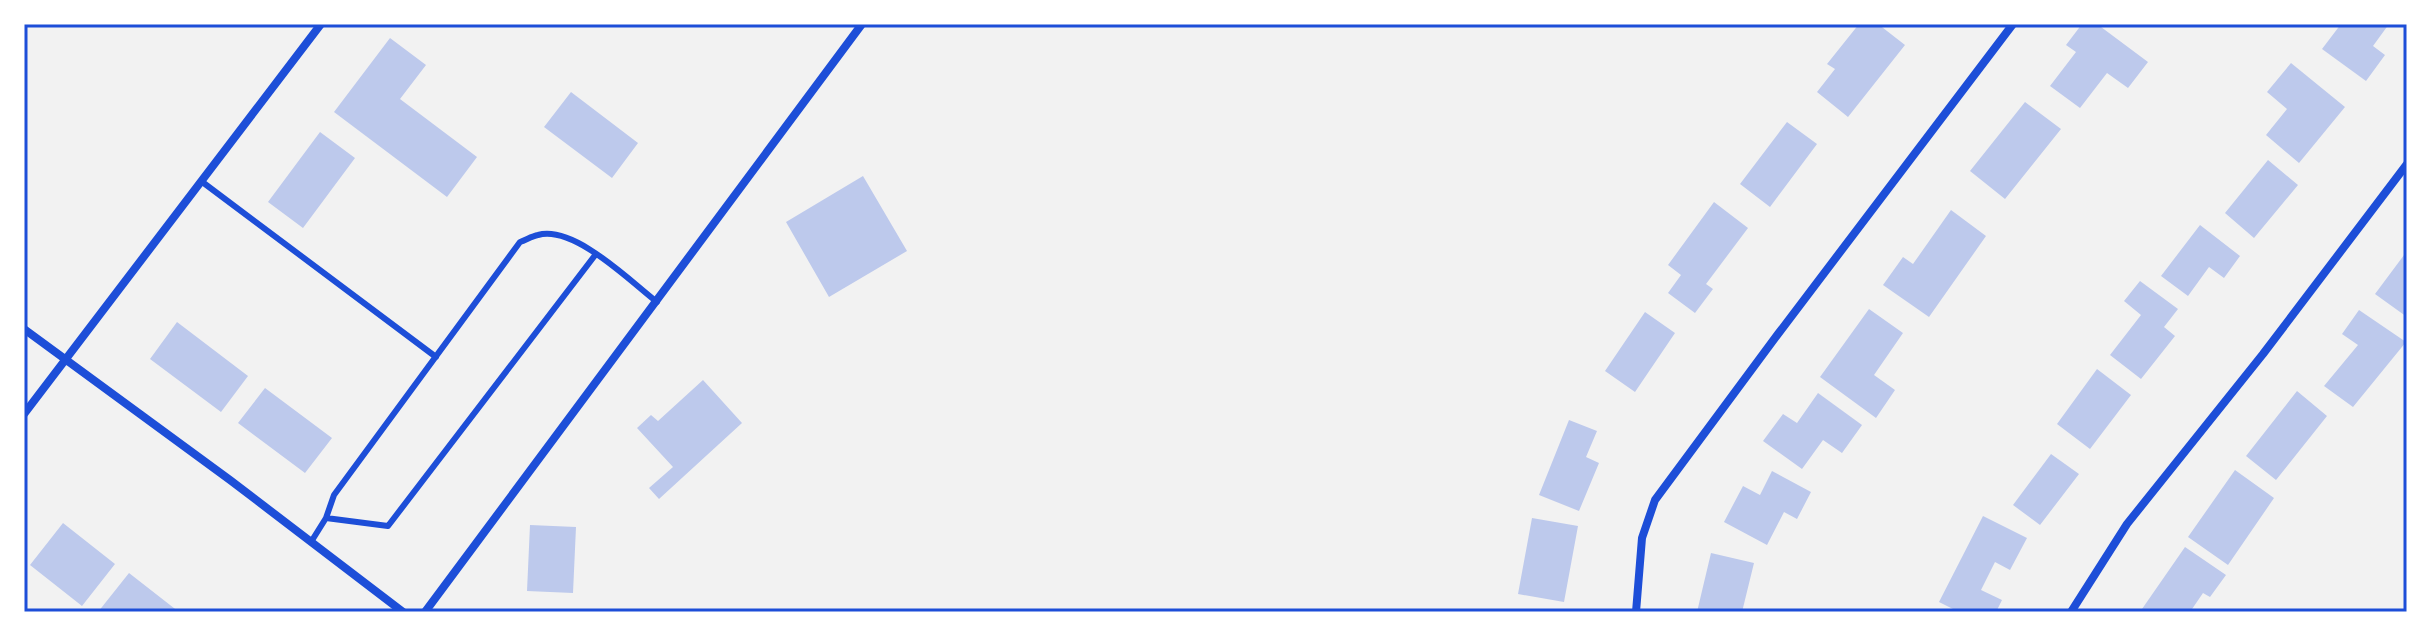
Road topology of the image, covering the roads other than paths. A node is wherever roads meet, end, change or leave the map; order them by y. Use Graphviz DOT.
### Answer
graph roads {
  1 [pos="321,24"];
  2 [pos="862,24"];
  3 [pos="2013,24"];
  4 [pos="2407,164"];
  5 [pos="201,181"];
  6 [pos="596,254"];
  7 [pos="657,302"];
  8 [pos="24,329"];
  9 [pos="436,357"];
  10 [pos="66,359"];
  11 [pos="24,414"];
  12 [pos="326,518"];
  13 [pos="311,542"];
  14 [pos="403,612"];
  15 [pos="425,612"];
  16 [pos="1636,612"];
  17 [pos="2071,612"];
  1 -- 5 [label="street"];
  2 -- 7 [label="street"];
  3 -- 16 [label="street"];
  4 -- 17 [label="street"];
  5 -- 9 [label="lane"];
  5 -- 10 [label="street"];
  6 -- 7 [label="lane"];
  6 -- 9 [label="lane"];
  6 -- 12 [label="lane"];
  7 -- 15 [label="street"];
  8 -- 10 [label="street"];
  9 -- 12 [label="lane"];
  10 -- 11 [label="street"];
  10 -- 13 [label="street"];
  12 -- 13 [label="lane"];
  13 -- 14 [label="street"];
}
